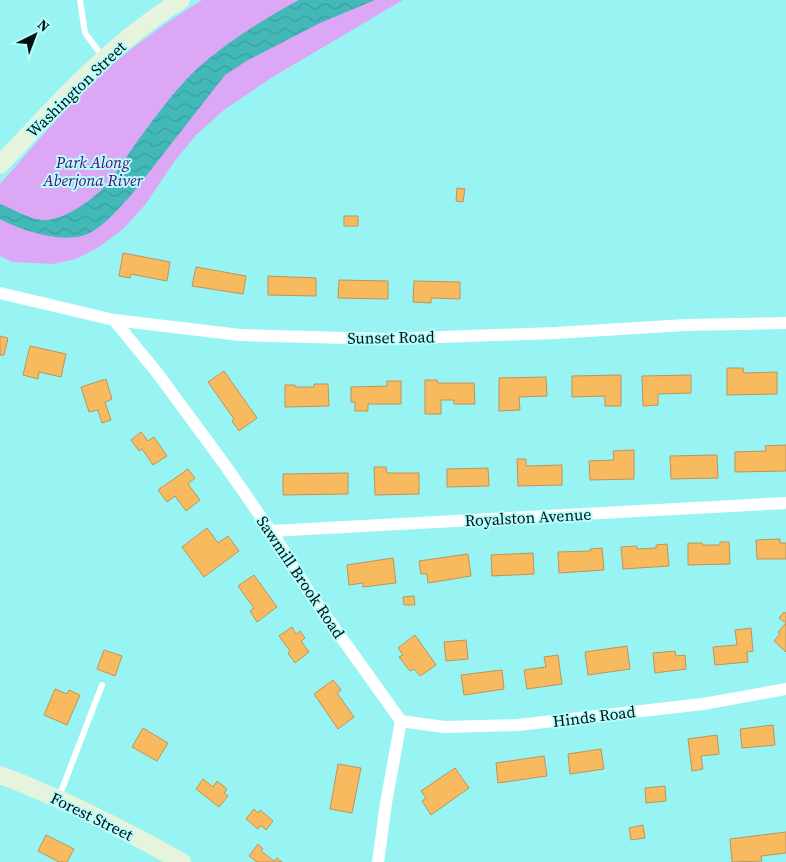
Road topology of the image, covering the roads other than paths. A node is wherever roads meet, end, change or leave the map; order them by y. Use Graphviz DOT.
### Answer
graph roads {
  1 [pos="80,0"];
  2 [pos="181,0"];
  3 [pos="104,58"];
  4 [pos="0,165"];
  5 [pos="0,293"];
  6 [pos="114,320"];
  7 [pos="786,323"];
  8 [pos="786,503"];
  9 [pos="271,531"];
  10 [pos="102,685"];
  11 [pos="786,689"];
  12 [pos="402,721"];
  13 [pos="0,775"];
  14 [pos="58,799"];
  15 [pos="182,862"];
  16 [pos="378,862"];
  1 -- 3 [label="lane"];
  2 -- 3 [label="main road, Washington Street"];
  3 -- 4 [label="main road, Washington Street"];
  5 -- 6 [label="street, Sunset Road"];
  6 -- 7 [label="street, Sunset Road"];
  6 -- 9 [label="street, Sawmill Brook Road"];
  8 -- 9 [label="street, Royalston Avenue"];
  9 -- 12 [label="street, Sawmill Brook Road"];
  10 -- 14 [label="lane"];
  11 -- 12 [label="street, Hinds Road"];
  12 -- 16 [label="street"];
  13 -- 14 [label="main road, Forest Street"];
  14 -- 15 [label="main road, Forest Street"];
}
